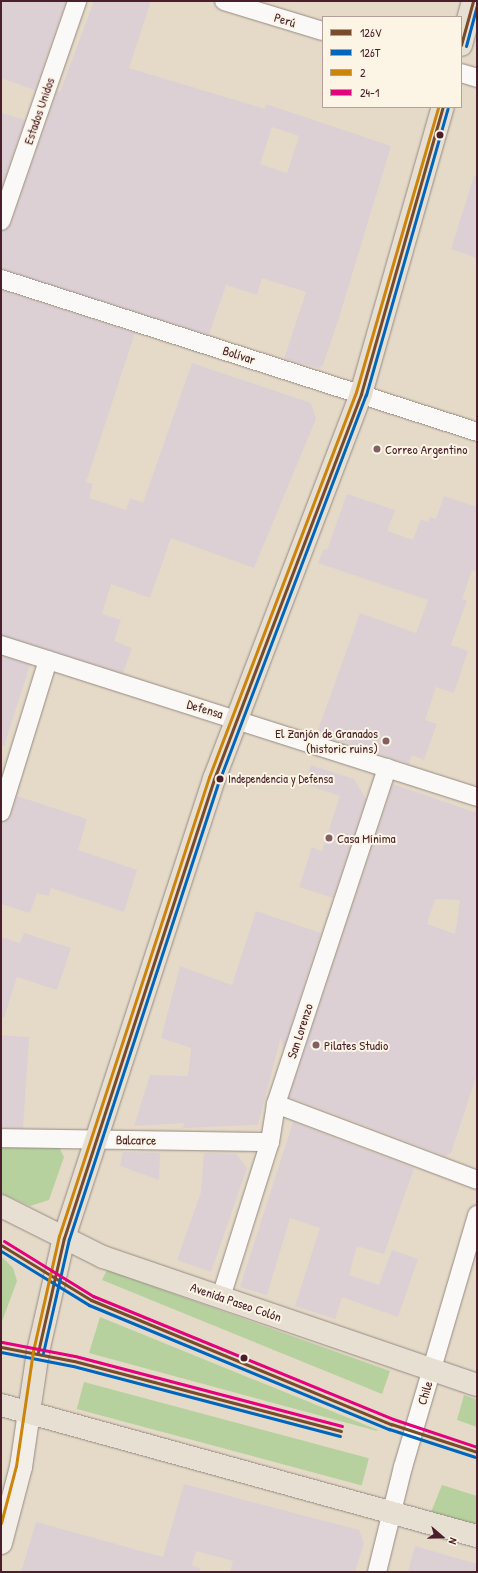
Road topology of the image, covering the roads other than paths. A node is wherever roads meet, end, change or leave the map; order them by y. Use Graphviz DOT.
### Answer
graph roads {
  1 [pos="77,1"];
  2 [pos="224,1"];
  3 [pos="473,1"];
  4 [pos="322,31"];
  5 [pos="462,41"];
  6 [pos="462,74"];
  7 [pos="477,78"];
  8 [pos="443,108"];
  9 [pos="1,221"];
  10 [pos="1,279"];
  11 [pos="361,394"];
  12 [pos="477,432"];
  13 [pos="1,645"];
  14 [pos="48,660"];
  15 [pos="236,719"];
  16 [pos="387,768"];
  17 [pos="477,797"];
  18 [pos="1,812"];
  19 [pos="276,1104"];
  20 [pos="1,1138"];
  21 [pos="97,1140"];
  22 [pos="270,1142"];
  23 [pos="477,1180"];
  24 [pos="1,1206"];
  25 [pos="477,1215"];
  26 [pos="64,1238"];
  27 [pos="221,1297"];
  28 [pos="432,1370"];
  29 [pos="477,1385"];
  30 [pos="1,1405"];
  31 [pos="30,1412"];
  32 [pos="393,1514"];
  33 [pos="477,1536"];
  34 [pos="1,1543"];
  35 [pos="377,1572"];
  1 -- 9 [label="street, Estados Unidos"];
  2 -- 4 [label="street, Perú"];
  3 -- 5 [label="main road"];
  6 -- 7 [label="street"];
  8 -- 11 [label="main road"];
  10 -- 11 [label="street, Bolívar"];
  11 -- 12 [label="street, Bolívar"];
  11 -- 15 [label="main road"];
  13 -- 14 [label="street, Defensa"];
  14 -- 15 [label="street, Defensa"];
  14 -- 18 [label="street"];
  15 -- 16 [label="street, Defensa"];
  15 -- 21 [label="main road"];
  16 -- 17 [label="street, Defensa"];
  16 -- 19 [label="street, San Lorenzo"];
  19 -- 22 [label="street, San Lorenzo"];
  19 -- 23 [label="street"];
  20 -- 21 [label="street, Balcarce"];
  21 -- 22 [label="street, Balcarce"];
  21 -- 26 [label="main road"];
  22 -- 27 [label="street, San Lorenzo"];
  24 -- 26 [label="main road, Avenida Paseo Colón"];
  25 -- 28 [label="street, Chile"];
  26 -- 27 [label="main road, Avenida Paseo Colón"];
  26 -- 31 [label="main road"];
  27 -- 28 [label="main road, Avenida Paseo Colón"];
  28 -- 29 [label="main road, Avenida Paseo Colón"];
  28 -- 32 [label="street, Chile"];
  30 -- 31 [label="main road"];
  31 -- 32 [label="main road"];
  31 -- 34 [label="main road"];
  32 -- 33 [label="main road"];
  32 -- 35 [label="street, Chile"];
}
